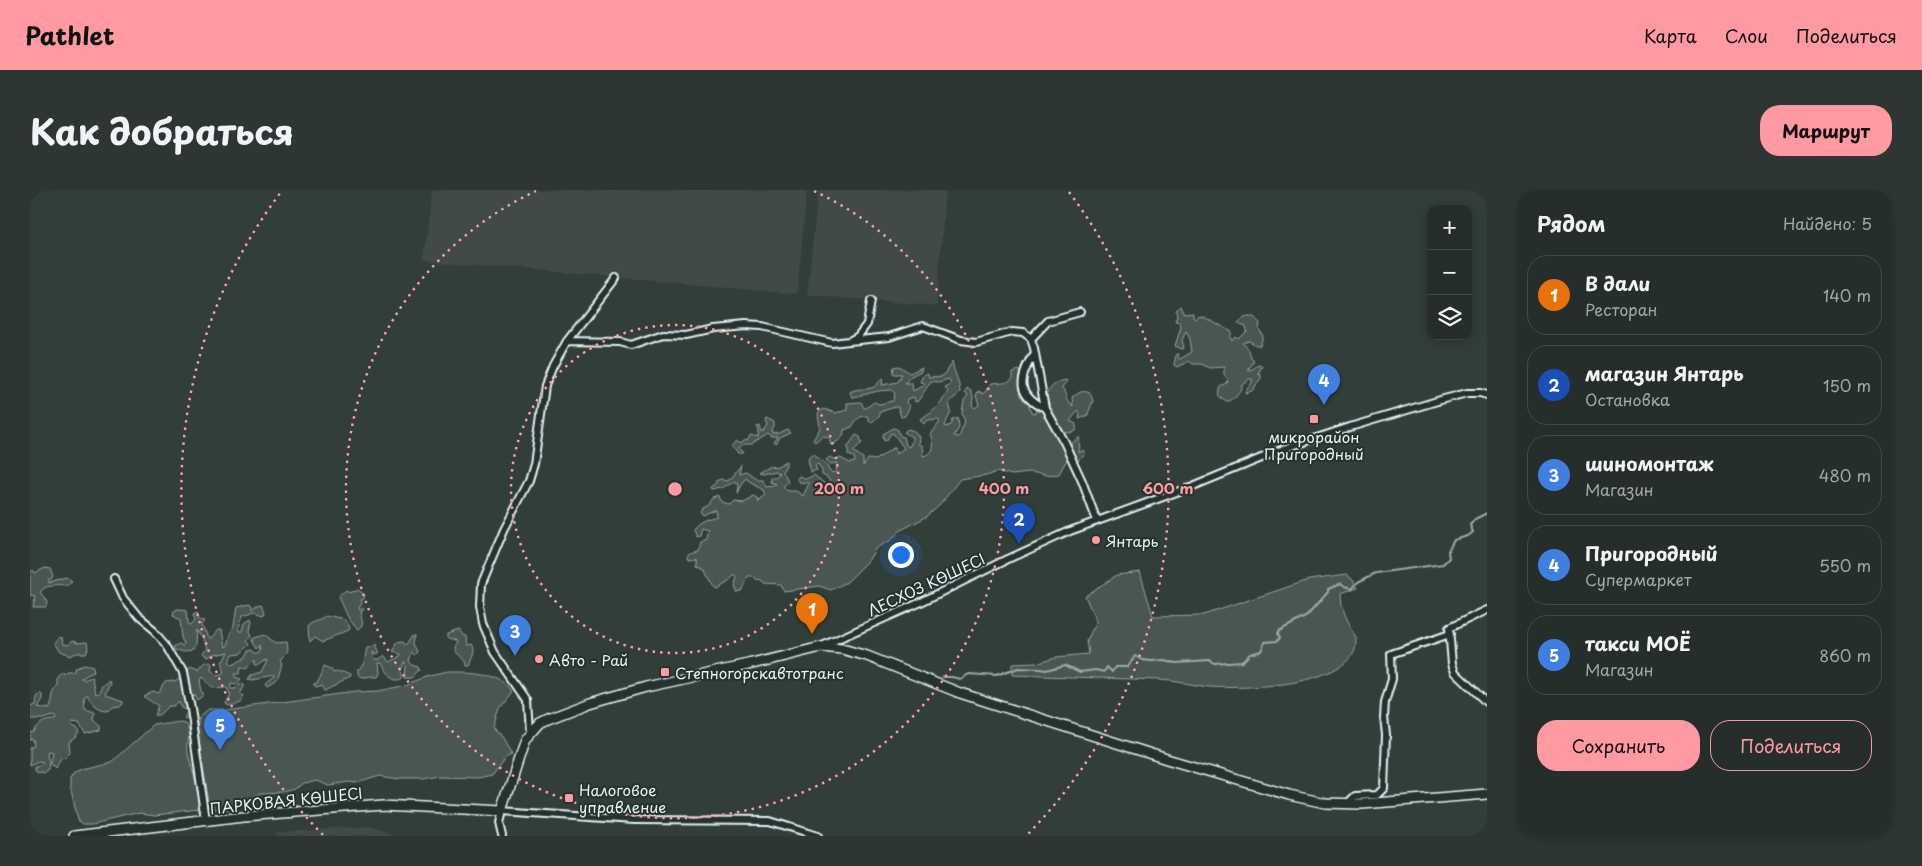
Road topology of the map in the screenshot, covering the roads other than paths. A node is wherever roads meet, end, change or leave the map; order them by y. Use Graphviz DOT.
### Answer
graph roads {
  1 [pos="616,278"];
  2 [pos="871,301"];
  3 [pos="1080,312"];
  4 [pos="1031,339"];
  5 [pos="567,341"];
  6 [pos="849,341"];
  7 [pos="1035,353"];
  8 [pos="1487,395"];
  9 [pos="1045,408"];
  10 [pos="1097,521"];
  11 [pos="114,578"];
  12 [pos="1487,610"];
  13 [pos="1450,634"];
  14 [pos="821,647"];
  15 [pos="1487,702"];
  16 [pos="530,732"];
  17 [pos="1487,794"];
  18 [pos="1348,803"];
  19 [pos="502,811"];
  20 [pos="206,821"];
  21 [pos="74,836"];
  22 [pos="502,836"];
  23 [pos="818,836"];
  1 -- 5 [label="street"];
  2 -- 6 [label="street"];
  3 -- 4 [label="street"];
  4 -- 6 [label="street"];
  4 -- 7 [label="street"];
  5 -- 6 [label="street"];
  5 -- 16 [label="street"];
  7 -- 9 [label="street"];
  7 -- 9 [label="street"];
  8 -- 10 [label="street, ЛЕСХОЗ КӨШЕСІ"];
  9 -- 10 [label="street"];
  10 -- 14 [label="street, ЛЕСХОЗ КӨШЕСІ"];
  11 -- 20 [label="street"];
  12 -- 13 [label="street"];
  13 -- 15 [label="street"];
  13 -- 18 [label="street"];
  14 -- 16 [label="street"];
  14 -- 18 [label="street"];
  16 -- 19 [label="street"];
  17 -- 18 [label="street"];
  19 -- 20 [label="street, ПАРКОВАЯ КӨШЕСІ"];
  19 -- 22 [label="street"];
  19 -- 23 [label="street"];
  20 -- 21 [label="street, ПАРКОВАЯ КӨШЕСІ"];
}
